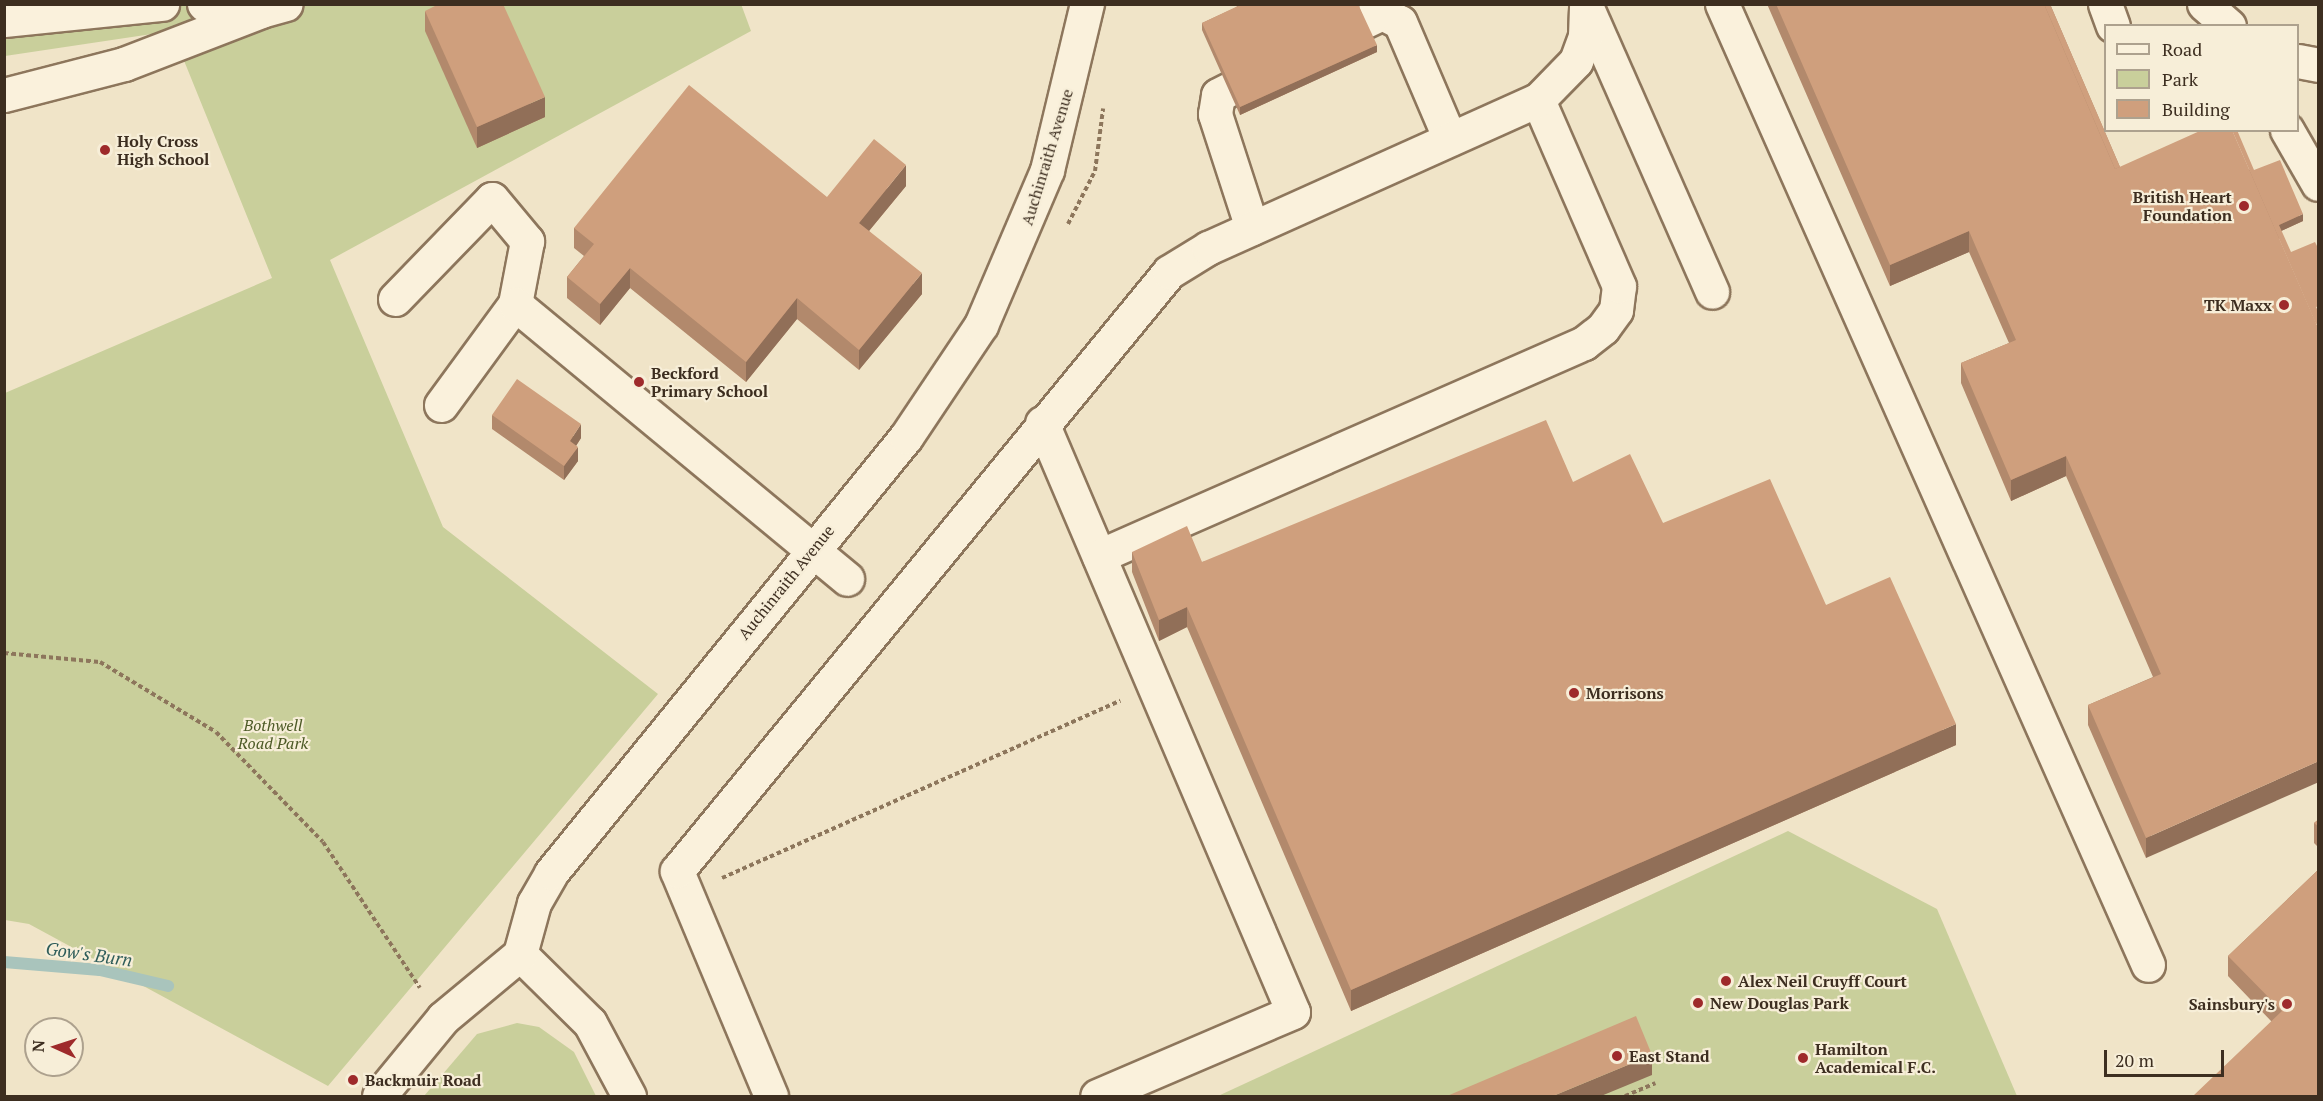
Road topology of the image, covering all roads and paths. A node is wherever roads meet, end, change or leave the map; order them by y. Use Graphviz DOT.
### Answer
graph roads {
  1 [pos="162,4"];
  2 [pos="204,4"];
  3 [pos="1088,4"];
  4 [pos="1722,4"];
  5 [pos="2104,4"];
  6 [pos="2204,4"];
  7 [pos="2229,4"];
  8 [pos="1586,5"];
  9 [pos="274,8"];
  10 [pos="4,20"];
  11 [pos="2112,24"];
  12 [pos="2227,24"];
  13 [pos="2235,24"];
  14 [pos="2299,61"];
  15 [pos="2319,65"];
  16 [pos="7,93"];
  17 [pos="1538,100"];
  18 [pos="2288,132"];
  19 [pos="1450,139"];
  20 [pos="2319,184"];
  21 [pos="1252,228"];
  22 [pos="1712,292"];
  23 [pos="395,299"];
  24 [pos="515,304"];
  25 [pos="441,405"];
  26 [pos="1042,423"];
  27 [pos="814,546"];
  28 [pos="1099,556"];
  29 [pos="847,579"];
  30 [pos="4,653"];
  31 [pos="1154,686"];
  32 [pos="687,894"];
  33 [pos="520,954"];
  34 [pos="2148,965"];
  35 [pos="442,1018"];
  36 [pos="1655,1083"];
  37 [pos="379,1096"];
  38 [pos="629,1096"];
  39 [pos="771,1096"];
  40 [pos="1097,1096"];
  41 [pos="1625,1096"];
  1 -- 10 [label="street"];
  2 -- 9 [label="street"];
  3 -- 27 [label="street, Auchinraith Avenue"];
  4 -- 34 [label="street"];
  5 -- 11 [label="street"];
  6 -- 12 [label="street"];
  7 -- 13 [label="street"];
  8 -- 17 [label="street"];
  8 -- 22 [label="street"];
  9 -- 16 [label="street"];
  14 -- 15 [label="street"];
  17 -- 19 [label="street"];
  17 -- 28 [label="street"];
  18 -- 20 [label="street"];
  19 -- 21 [label="street"];
  19 -- 21 [label="street"];
  21 -- 26 [label="street"];
  23 -- 24 [label="street"];
  24 -- 25 [label="street"];
  24 -- 27 [label="street"];
  26 -- 28 [label="street"];
  26 -- 32 [label="street"];
  27 -- 29 [label="street"];
  27 -- 33 [label="street, Auchinraith Avenue"];
  28 -- 31 [label="street"];
  30 -- 35 [label="path"];
  31 -- 32 [label="path"];
  31 -- 40 [label="street"];
  32 -- 39 [label="street"];
  33 -- 35 [label="street"];
  33 -- 38 [label="street"];
  35 -- 37 [label="street"];
  36 -- 41 [label="path"];
}
